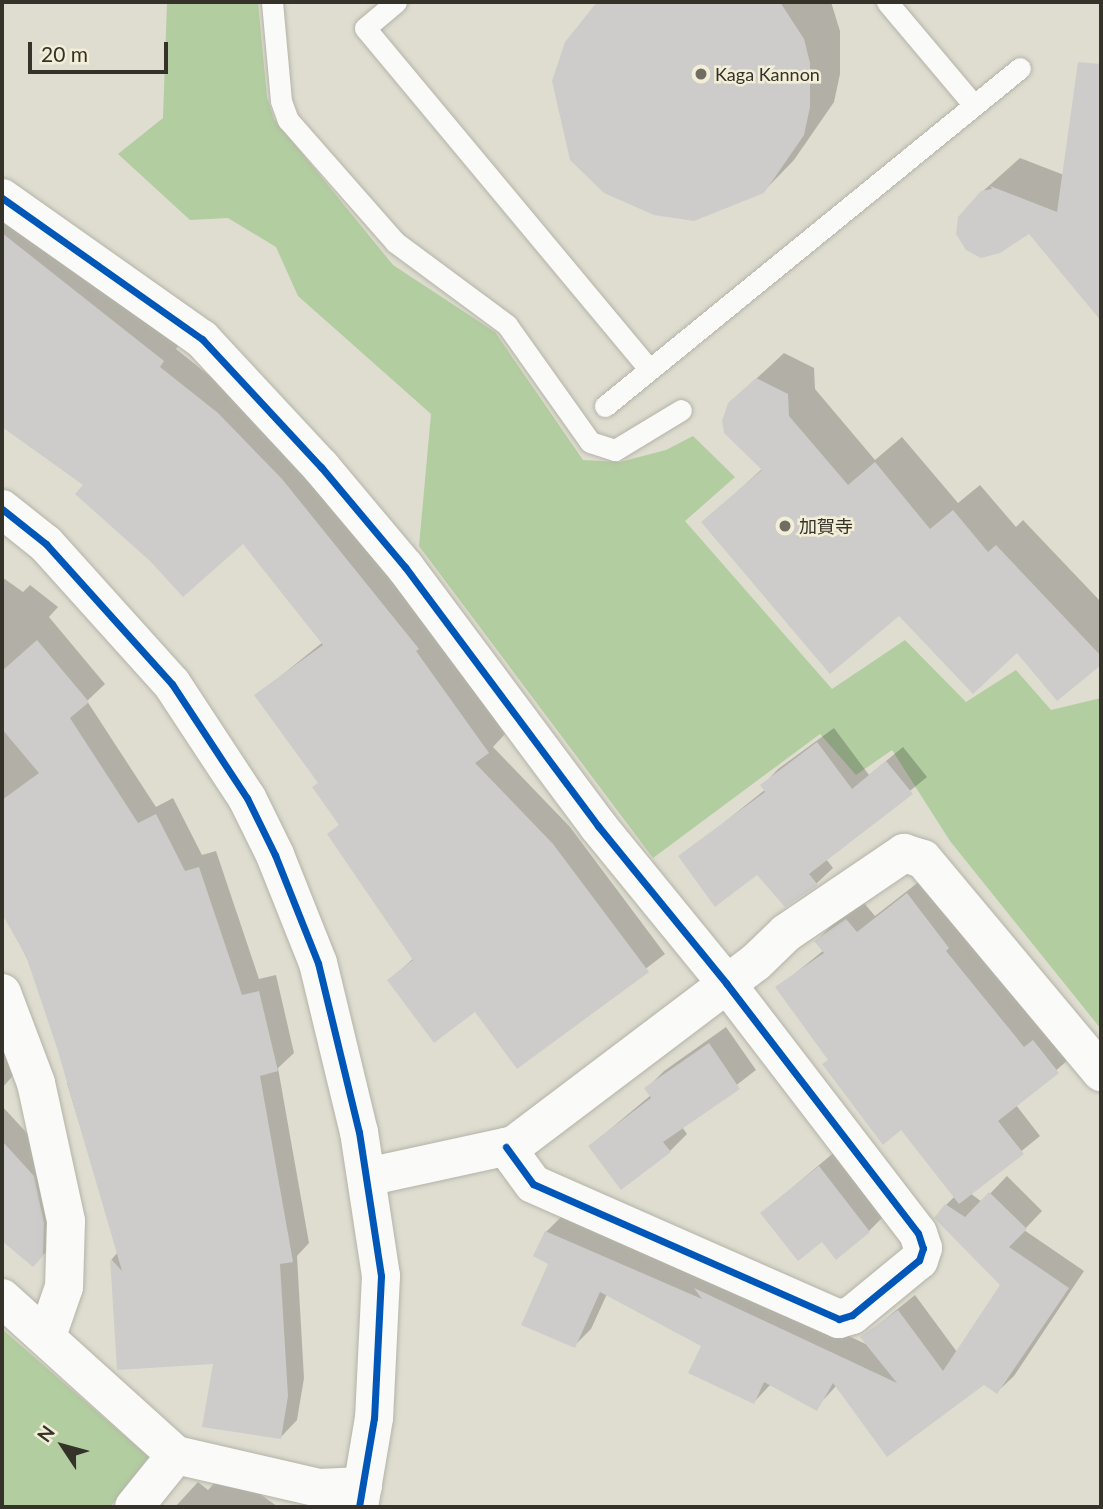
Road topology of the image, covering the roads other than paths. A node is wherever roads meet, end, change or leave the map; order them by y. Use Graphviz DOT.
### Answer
graph roads {
  1 [pos="272,2"];
  2 [pos="396,2"];
  3 [pos="887,2"];
  4 [pos="1020,68"];
  5 [pos="972,103"];
  6 [pos="2,198"];
  7 [pos="649,369"];
  8 [pos="605,406"];
  9 [pos="681,410"];
  10 [pos="2,509"];
  11 [pos="726,983"];
  12 [pos="2,993"];
  13 [pos="1101,1072"];
  14 [pos="506,1147"];
  15 [pos="367,1177"];
  16 [pos="2,1298"];
  17 [pos="47,1336"];
  18 [pos="176,1455"];
  19 [pos="361,1497"];
  20 [pos="134,1507"];
  1 -- 9 [label="lane"];
  2 -- 7 [label="lane"];
  3 -- 5 [label="lane"];
  4 -- 5 [label="lane"];
  5 -- 7 [label="lane"];
  6 -- 11 [label="street"];
  7 -- 8 [label="lane"];
  10 -- 15 [label="street"];
  11 -- 13 [label="street"];
  11 -- 14 [label="street"];
  11 -- 14 [label="street"];
  12 -- 17 [label="street"];
  14 -- 15 [label="street"];
  15 -- 19 [label="street"];
  16 -- 17 [label="street"];
  17 -- 18 [label="street"];
  18 -- 19 [label="street"];
  18 -- 20 [label="street"];
}
